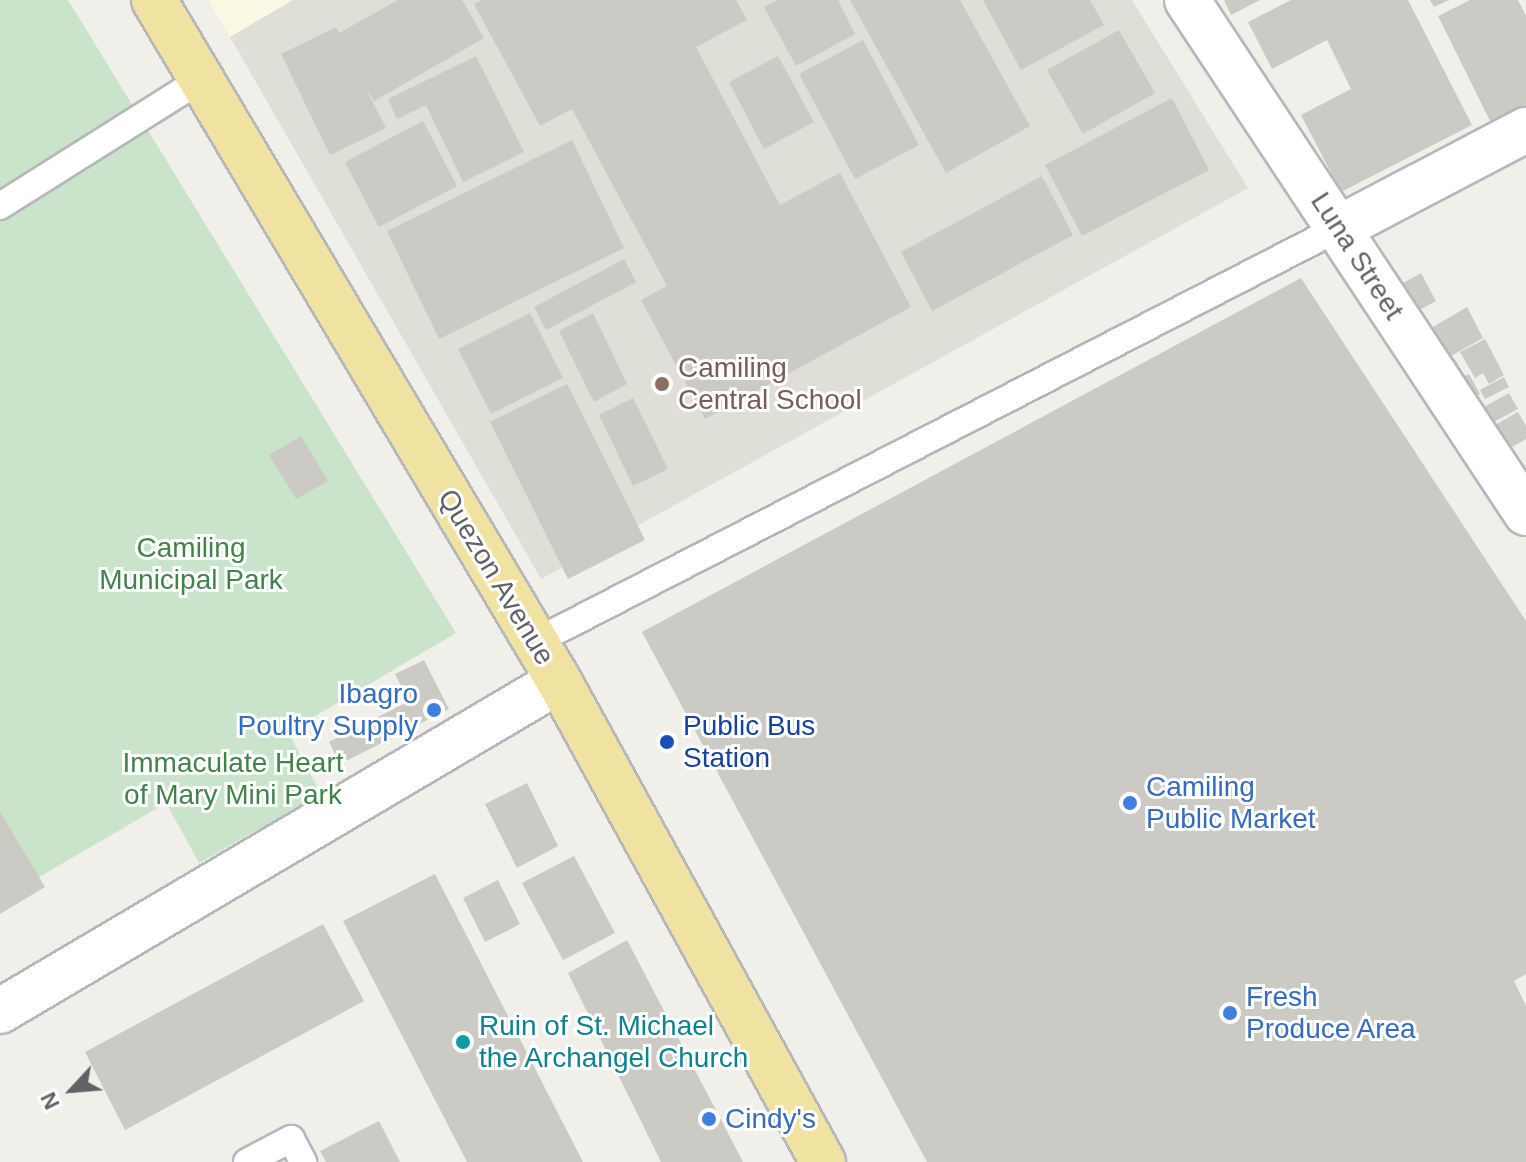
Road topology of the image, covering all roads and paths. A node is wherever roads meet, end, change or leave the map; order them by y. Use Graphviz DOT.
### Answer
graph roads {
  1 [pos="154,0"];
  2 [pos="1187,0"];
  3 [pos="202,79"];
  4 [pos="1526,130"];
  5 [pos="0,206"];
  6 [pos="1339,228"];
  7 [pos="1526,513"];
  8 [pos="535,642"];
  9 [pos="559,681"];
  10 [pos="0,1011"];
  11 [pos="247,1162"];
  12 [pos="303,1162"];
  13 [pos="823,1162"];
  1 -- 3 [label="highway, Quezon Avenue"];
  2 -- 6 [label="street, Luna Street"];
  3 -- 5 [label="lane"];
  3 -- 8 [label="highway, Quezon Avenue"];
  4 -- 6 [label="street"];
  6 -- 7 [label="street, Luna Street"];
  6 -- 8 [label="lane"];
  8 -- 9 [label="highway, Quezon Avenue"];
  9 -- 10 [label="street"];
  9 -- 13 [label="highway, Quezon Avenue"];
  11 -- 12 [label="lane"];
}
